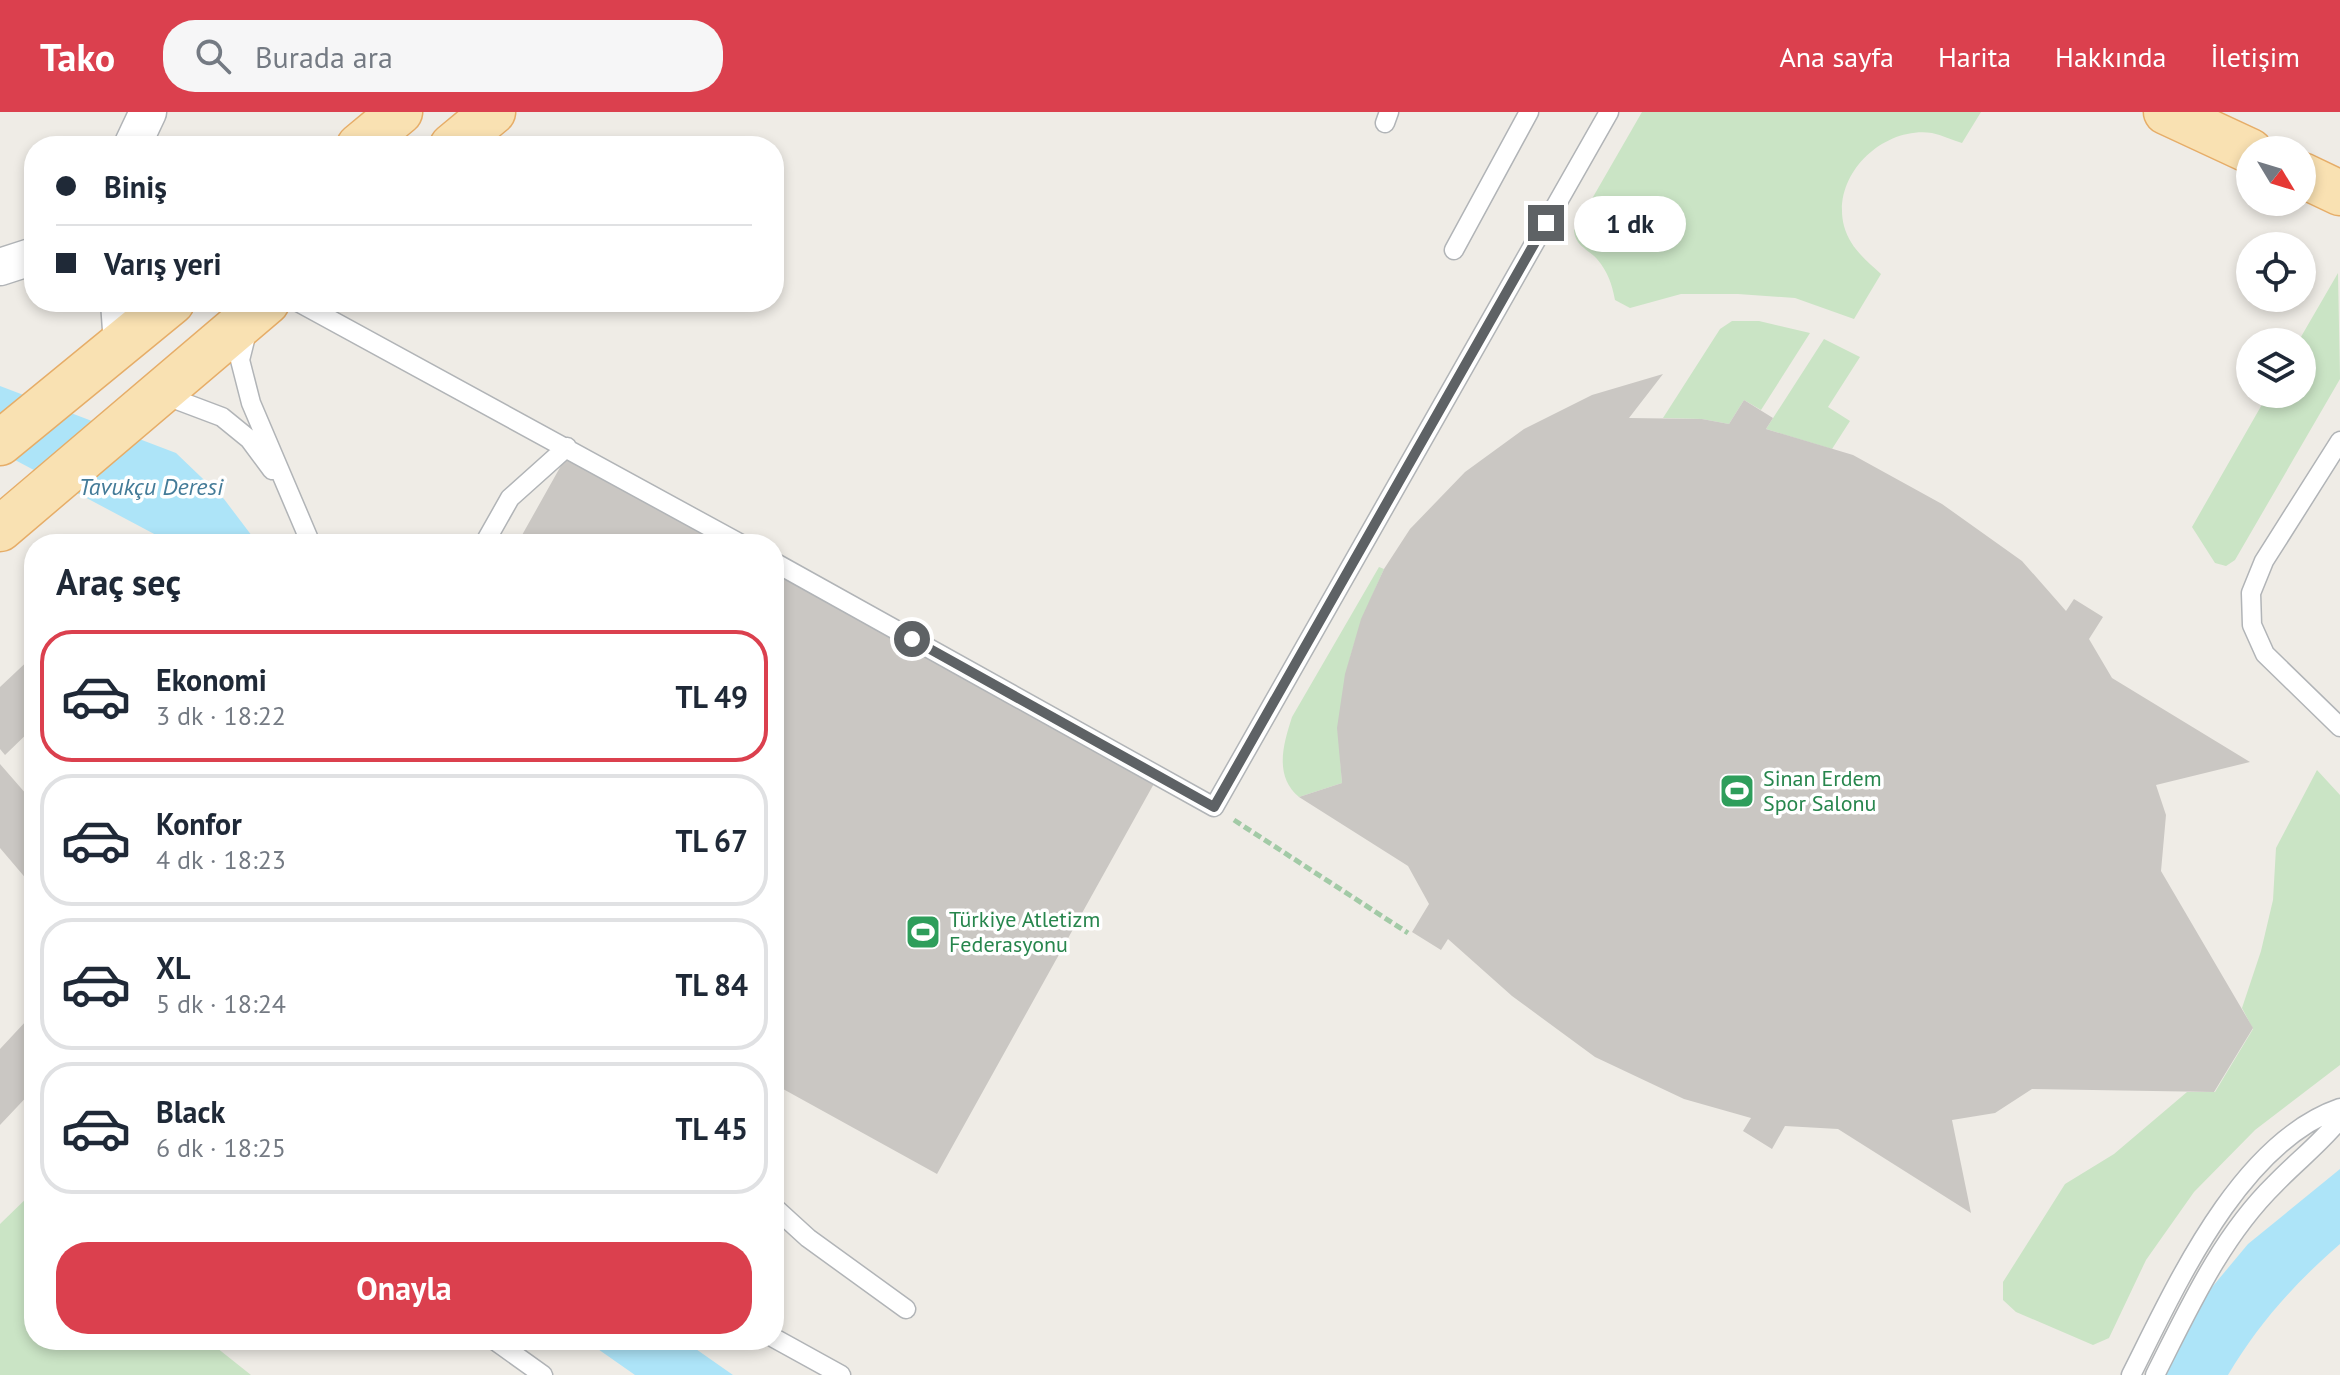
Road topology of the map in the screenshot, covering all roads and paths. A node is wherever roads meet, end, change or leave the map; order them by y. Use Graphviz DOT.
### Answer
graph roads {
  1 [pos="148,112"];
  2 [pos="400,112"];
  3 [pos="493,112"];
  4 [pos="1529,112"];
  5 [pos="1609,112"];
  6 [pos="2166,112"];
  7 [pos="137,136"];
  8 [pos="371,136"];
  9 [pos="464,136"];
  10 [pos="2236,144"];
  11 [pos="2316,182"];
  12 [pos="2340,193"];
  13 [pos="1454,250"];
  14 [pos="24,259"];
  15 [pos="0,267"];
  16 [pos="155,312"];
  17 [pos="265,312"];
  18 [pos="268,312"];
  19 [pos="291,312"];
  20 [pos="112,337"];
  21 [pos="150,403"];
  22 [pos="2340,441"];
  23 [pos="0,443"];
  24 [pos="567,447"];
  25 [pos="284,485"];
  26 [pos="12,520"];
  27 [pos="306,534"];
  28 [pos="490,534"];
  29 [pos="723,534"];
  30 [pos="784,568"];
  31 [pos="2340,727"];
  32 [pos="1214,807"];
  33 [pos="1408,933"];
  34 [pos="2340,1108"];
  35 [pos="2340,1119"];
  36 [pos="784,1216"];
  37 [pos="906,1309"];
  38 [pos="784,1344"];
  39 [pos="508,1350"];
  40 [pos="543,1375"];
  41 [pos="841,1375"];
  42 [pos="2131,1375"];
  43 [pos="2155,1375"];
  1 -- 7 [label="street"];
  2 -- 8 [label="main road"];
  3 -- 9 [label="main road"];
  4 -- 13 [label="lane"];
  5 -- 32 [label="lane"];
  6 -- 10 [label="main road"];
  11 -- 12 [label="main road"];
  14 -- 15 [label="street"];
  16 -- 20 [label="main road"];
  17 -- 21 [label="main road"];
  18 -- 25 [label="lane"];
  19 -- 24 [label="lane"];
  20 -- 23 [label="main road"];
  21 -- 25 [label="lane"];
  21 -- 26 [label="main road"];
  22 -- 31 [label="lane"];
  24 -- 28 [label="lane"];
  24 -- 29 [label="lane"];
  25 -- 27 [label="lane"];
  30 -- 32 [label="lane"];
  32 -- 33 [label="path"];
  34 -- 42 [label="lane"];
  35 -- 43 [label="lane"];
  36 -- 37 [label="lane"];
  38 -- 41 [label="lane"];
  39 -- 40 [label="lane"];
}
